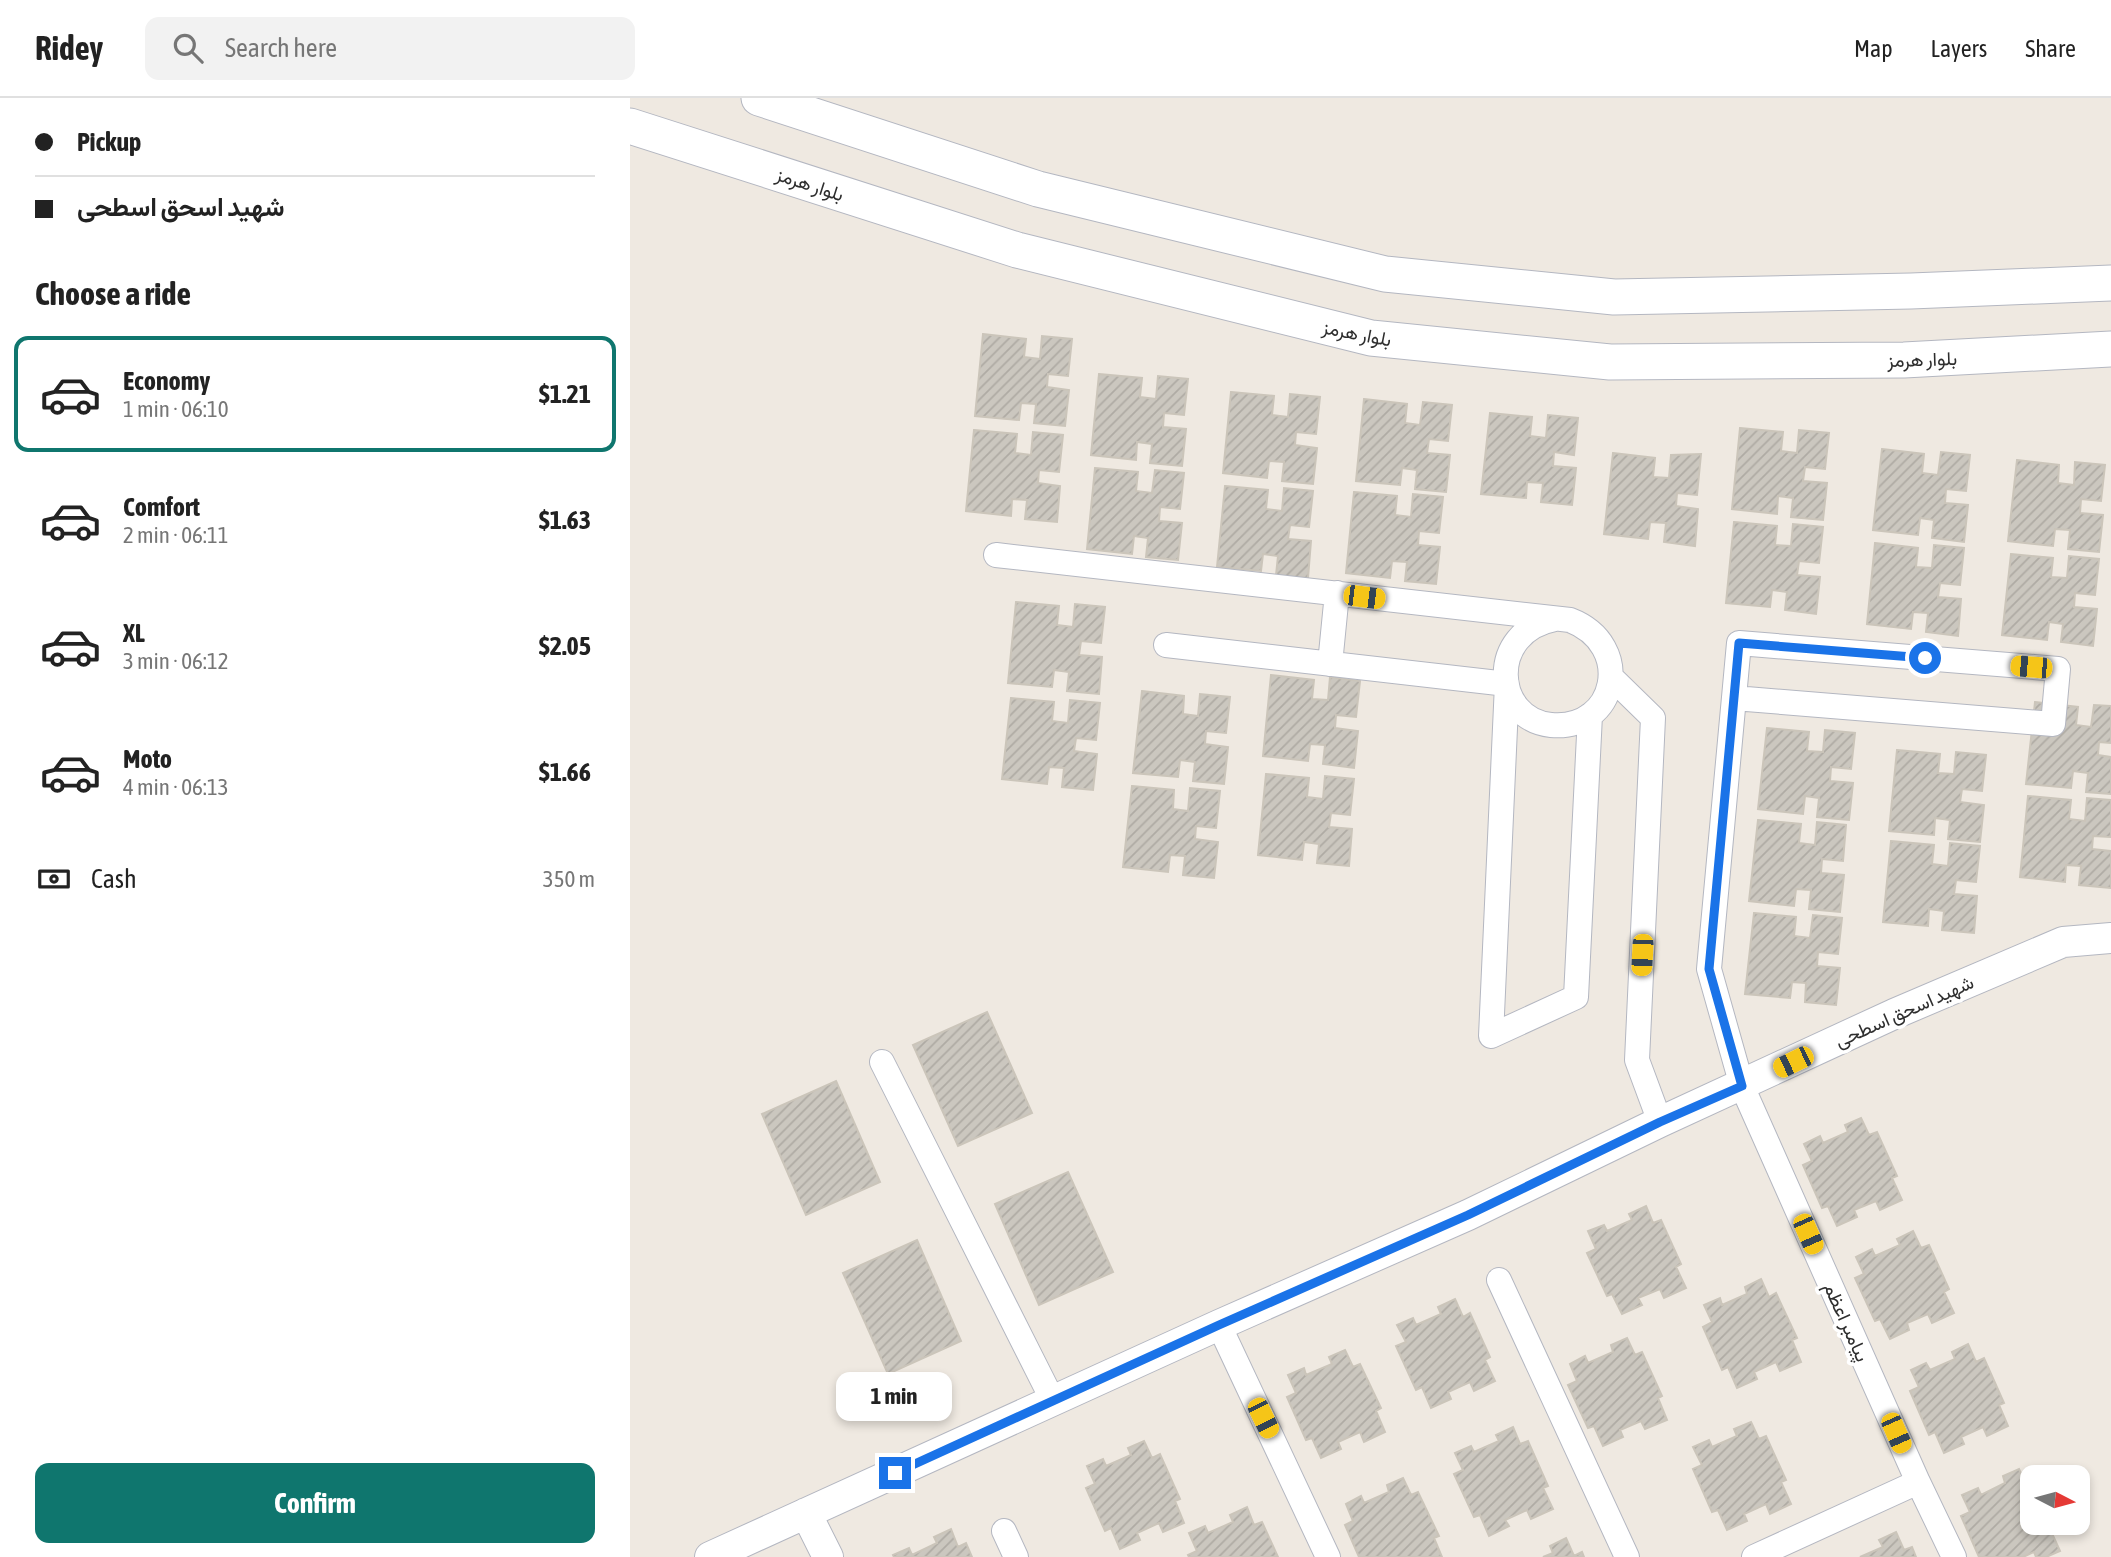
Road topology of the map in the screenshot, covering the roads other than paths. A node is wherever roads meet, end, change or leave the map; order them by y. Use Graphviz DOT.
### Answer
graph roads {
  1 [pos="759,98"];
  2 [pos="630,125"];
  3 [pos="2111,283"];
  4 [pos="2111,349"];
  5 [pos="996,555"];
  6 [pos="1337,593"];
  7 [pos="1555,619"];
  8 [pos="1166,645"];
  9 [pos="1331,664"];
  10 [pos="1611,677"];
  11 [pos="1507,684"];
  12 [pos="1734,698"];
  13 [pos="1590,715"];
  14 [pos="2111,938"];
  15 [pos="882,1062"];
  16 [pos="1742,1086"];
  17 [pos="1660,1122"];
  18 [pos="1499,1280"];
  19 [pos="1219,1325"];
  20 [pos="1053,1401"];
  21 [pos="1918,1482"];
  22 [pos="806,1513"];
  23 [pos="1004,1531"];
  24 [pos="710,1557"];
  25 [pos="828,1557"];
  26 [pos="1016,1557"];
  27 [pos="1328,1557"];
  28 [pos="1627,1557"];
  29 [pos="1754,1557"];
  30 [pos="1954,1557"];
  1 -- 3 [label="main road"];
  2 -- 4 [label="main road, بلوار هرمز"];
  5 -- 6 [label="street"];
  6 -- 7 [label="street"];
  6 -- 9 [label="street"];
  7 -- 10 [label="street"];
  7 -- 11 [label="street"];
  8 -- 9 [label="street"];
  9 -- 11 [label="street"];
  10 -- 13 [label="street"];
  10 -- 17 [label="street"];
  11 -- 13 [label="street"];
  11 -- 13 [label="street"];
  12 -- 12 [label="street, پیامبر اعظم"];
  12 -- 16 [label="street, پیامبر اعظم"];
  14 -- 16 [label="street, شهید اسحق اسطحی"];
  15 -- 20 [label="street"];
  16 -- 17 [label="street, شهید اسحق اسطحی"];
  16 -- 21 [label="street, پیامبر اعظم"];
  17 -- 19 [label="street, شهید اسحق اسطحی"];
  18 -- 28 [label="street"];
  19 -- 20 [label="street, شهید اسحق اسطحی"];
  19 -- 27 [label="street"];
  20 -- 22 [label="street, شهید اسحق اسطحی"];
  21 -- 29 [label="street"];
  21 -- 30 [label="street, پیامبر اعظم"];
  22 -- 24 [label="street, شهید اسحق اسطحی"];
  22 -- 25 [label="street"];
  23 -- 26 [label="street"];
}
